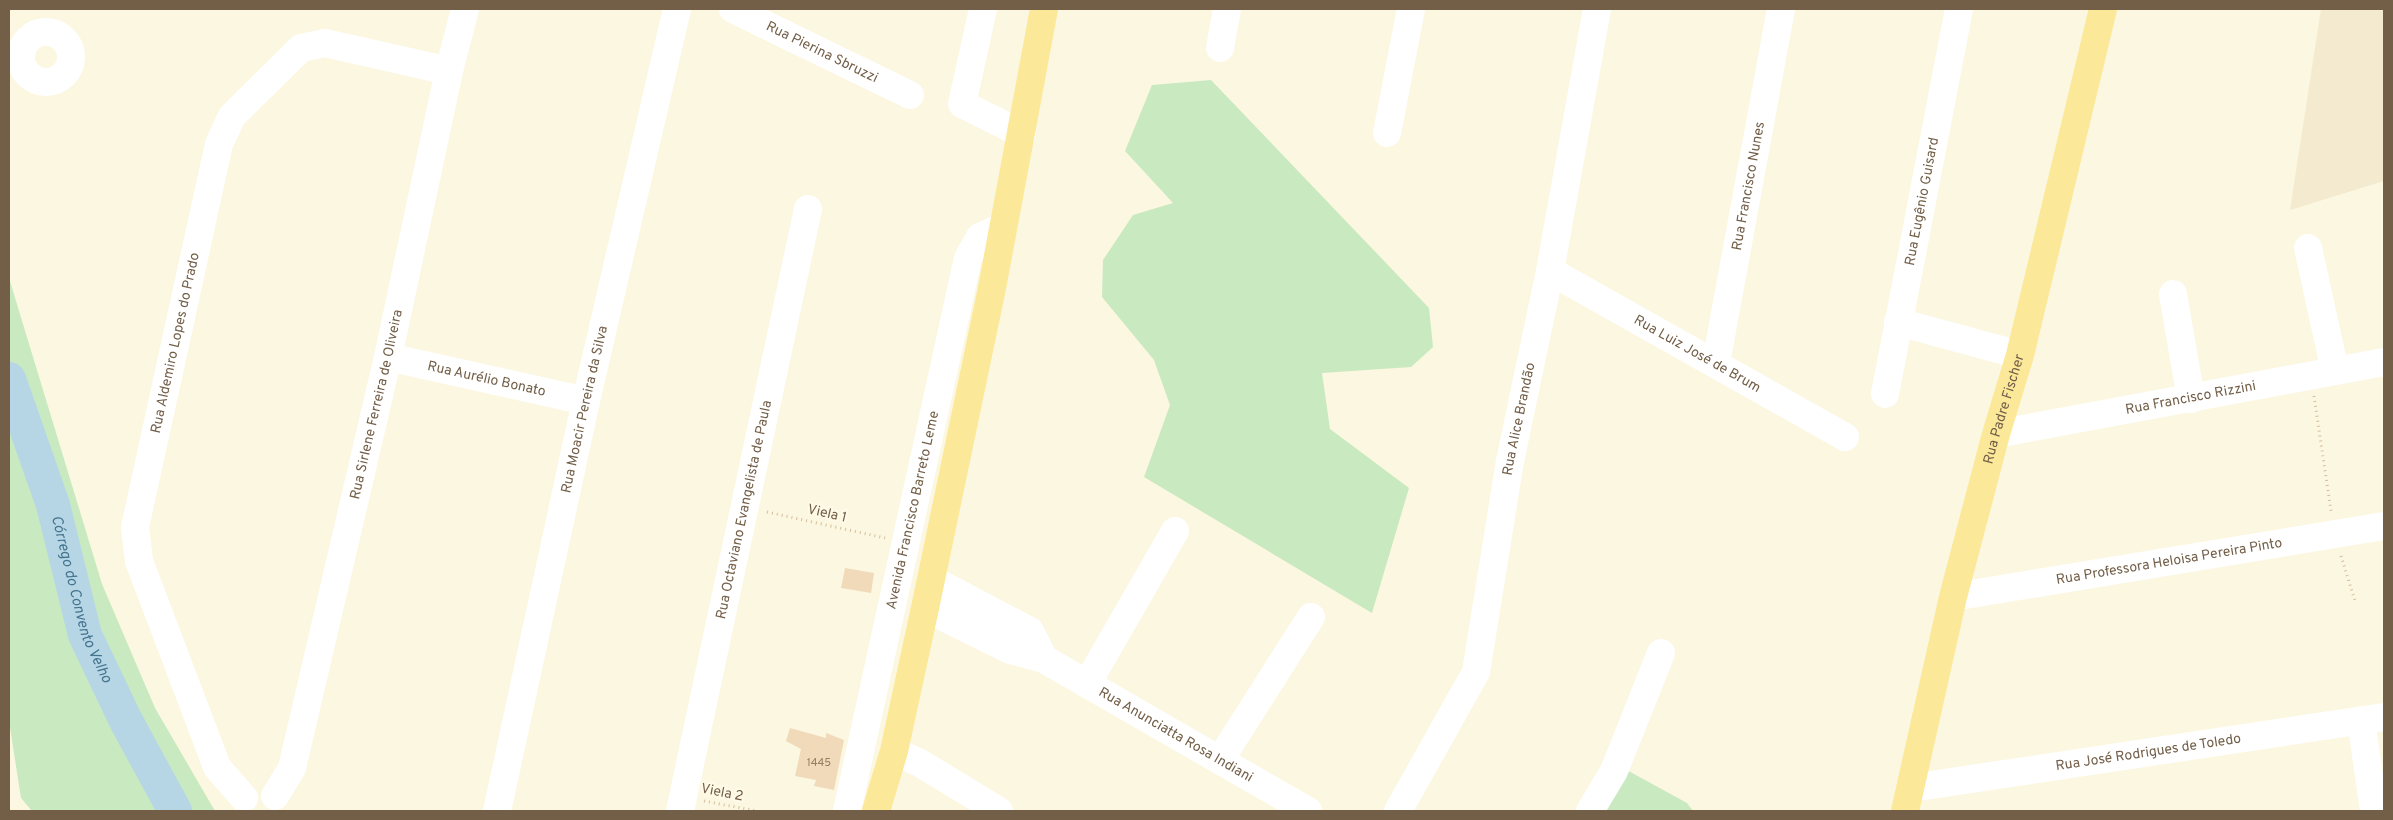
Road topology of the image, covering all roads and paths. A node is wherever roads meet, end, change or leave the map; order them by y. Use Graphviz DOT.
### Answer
graph roads {
  1 [pos="465,9"];
  2 [pos="677,9"];
  3 [pos="733,9"];
  4 [pos="983,9"];
  5 [pos="1044,9"];
  6 [pos="1226,9"];
  7 [pos="1410,9"];
  8 [pos="1597,9"];
  9 [pos="1781,9"];
  10 [pos="1959,9"];
  11 [pos="2103,9"];
  12 [pos="1220,48"];
  13 [pos="449,71"];
  14 [pos="910,95"];
  15 [pos="1386,133"];
  16 [pos="1022,134"];
  17 [pos="808,209"];
  18 [pos="1004,226"];
  19 [pos="2308,248"];
  20 [pos="1550,271"];
  21 [pos="2173,294"];
  22 [pos="1898,322"];
  23 [pos="2020,355"];
  24 [pos="388,358"];
  25 [pos="2384,362"];
  26 [pos="1716,363"];
  27 [pos="2323,373"];
  28 [pos="1885,394"];
  29 [pos="2191,399"];
  30 [pos="586,401"];
  31 [pos="1996,434"];
  32 [pos="1845,437"];
  33 [pos="744,507"];
  34 [pos="2384,526"];
  35 [pos="1175,531"];
  36 [pos="2334,533"];
  37 [pos="905,543"];
  38 [pos="931,579"];
  39 [pos="1953,598"];
  40 [pos="2355,601"];
  41 [pos="925,608"];
  42 [pos="1311,617"];
  43 [pos="1661,653"];
  44 [pos="1044,659"];
  45 [pos="1087,684"];
  46 [pos="2373,718"];
  47 [pos="894,751"];
  48 [pos="1220,760"];
  49 [pos="1908,800"];
  50 [pos="276,804"];
  51 [pos="681,804"];
  52 [pos="243,805"];
  53 [pos="880,806"];
  54 [pos="496,811"];
  55 [pos="757,811"];
  56 [pos="847,811"];
  57 [pos="999,811"];
  58 [pos="1308,811"];
  59 [pos="1398,811"];
  60 [pos="1590,811"];
  61 [pos="2374,811"];
  1 -- 13 [label="street, Rua Sirlene Ferreira de Oliveira"];
  2 -- 30 [label="street, Rua Moacir Pereira da Silva"];
  3 -- 14 [label="street, Rua Pierina Sbruzzi"];
  4 -- 16 [label="street"];
  5 -- 16 [label="main road"];
  6 -- 12 [label="street"];
  7 -- 15 [label="street"];
  8 -- 20 [label="street, Rua Alice Brandão"];
  9 -- 26 [label="street, Rua Francisco Nunes"];
  10 -- 22 [label="street, Rua Eugênio Guisard"];
  11 -- 23 [label="main road, Rua Padre Fischer"];
  13 -- 24 [label="street, Rua Sirlene Ferreira de Oliveira"];
  13 -- 52 [label="street, Rua Aldemiro Lopes do Prado"];
  16 -- 18 [label="main road"];
  17 -- 33 [label="street, Rua Octaviano Evangelista de Paula"];
  18 -- 37 [label="street, Avenida Francisco Barreto Leme"];
  18 -- 38 [label="main road"];
  19 -- 27 [label="street"];
  20 -- 26 [label="street, Rua Luiz José de Brum"];
  20 -- 59 [label="street, Rua Alice Brandão"];
  21 -- 29 [label="street"];
  22 -- 23 [label="street"];
  22 -- 28 [label="street, Rua Eugênio Guisard"];
  23 -- 31 [label="main road, Rua Padre Fischer"];
  24 -- 30 [label="street, Rua Aurélio Bonato"];
  24 -- 50 [label="street, Rua Sirlene Ferreira de Oliveira"];
  25 -- 27 [label="street, Rua Francisco Rizzini"];
  26 -- 32 [label="street, Rua Luiz José de Brum"];
  27 -- 29 [label="street, Rua Francisco Rizzini"];
  27 -- 36 [label="path"];
  29 -- 31 [label="street, Rua Francisco Rizzini"];
  30 -- 54 [label="street, Rua Moacir Pereira da Silva"];
  31 -- 39 [label="main road, Rua Padre Fischer"];
  33 -- 37 [label="path, Viela 1"];
  33 -- 51 [label="street, Rua Octaviano Evangelista de Paula"];
  34 -- 36 [label="street, Rua Professora Heloisa Pereira Pinto"];
  35 -- 45 [label="street"];
  36 -- 39 [label="street, Rua Professora Heloisa Pereira Pinto"];
  36 -- 40 [label="path"];
  37 -- 56 [label="street, Avenida Francisco Barreto Leme"];
  38 -- 41 [label="main road"];
  38 -- 44 [label="street"];
  39 -- 49 [label="main road, Rua Padre Fischer"];
  41 -- 44 [label="street, Rua Anunciatta Rosa Indiani"];
  41 -- 47 [label="main road"];
  42 -- 48 [label="street"];
  43 -- 60 [label="street"];
  44 -- 45 [label="street, Rua Anunciatta Rosa Indiani"];
  45 -- 48 [label="street, Rua Anunciatta Rosa Indiani"];
  46 -- 49 [label="street, Rua José Rodrigues de Toledo"];
  46 -- 61 [label="street"];
  47 -- 53 [label="main road"];
  47 -- 57 [label="street"];
  48 -- 58 [label="street, Rua Anunciatta Rosa Indiani"];
  50 -- 52 [label="street"];
  51 -- 55 [label="path, Viela 2"];
}
